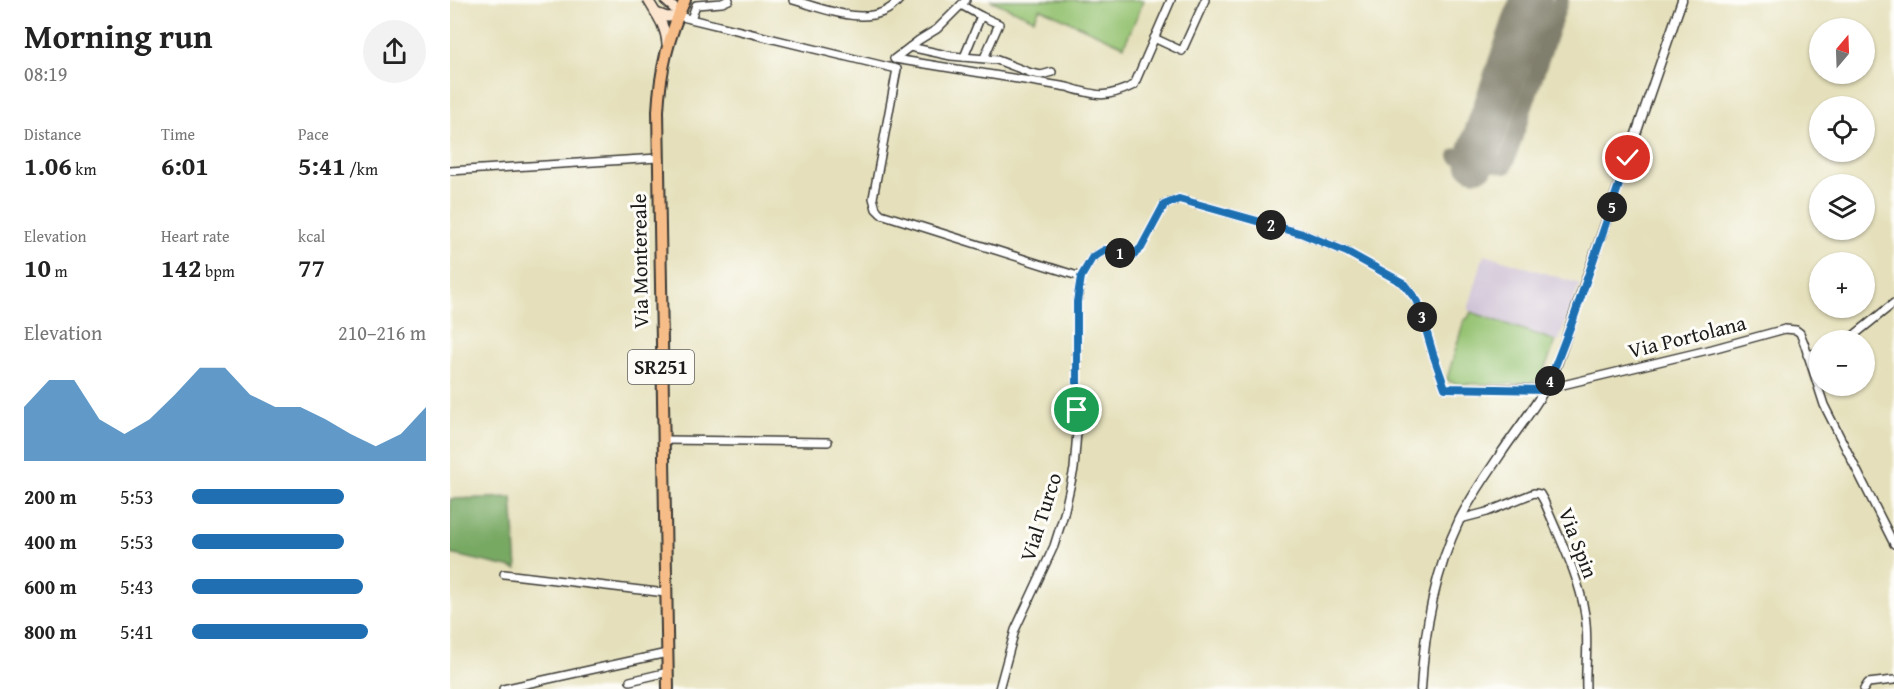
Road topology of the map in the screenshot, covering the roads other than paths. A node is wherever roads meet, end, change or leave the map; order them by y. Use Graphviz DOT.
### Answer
graph roads {
  1 [pos="648,0"];
  2 [pos="665,0"];
  3 [pos="685,0"];
  4 [pos="729,0"];
  5 [pos="793,0"];
  6 [pos="899,0"];
  7 [pos="1171,0"];
  8 [pos="1205,0"];
  9 [pos="1682,0"];
  10 [pos="964,2"];
  11 [pos="656,13"];
  12 [pos="678,16"];
  13 [pos="981,16"];
  14 [pos="691,19"];
  15 [pos="1154,38"];
  16 [pos="667,46"];
  17 [pos="910,47"];
  18 [pos="963,57"];
  19 [pos="984,58"];
  20 [pos="895,59"];
  21 [pos="885,66"];
  22 [pos="1052,72"];
  23 [pos="658,158"];
  24 [pos="450,171"];
  25 [pos="1081,277"];
  26 [pos="1894,303"];
  27 [pos="1860,330"];
  28 [pos="1807,355"];
  29 [pos="1546,390"];
  30 [pos="663,440"];
  31 [pos="828,442"];
  32 [pos="1460,519"];
  33 [pos="1894,544"];
  34 [pos="504,574"];
  35 [pos="666,593"];
  36 [pos="667,653"];
  37 [pos="668,672"];
  38 [pos="1894,680"];
  39 [pos="630,681"];
  40 [pos="503,689"];
  41 [pos="668,689"];
  42 [pos="999,689"];
  43 [pos="1421,689"];
  44 [pos="1586,689"];
  45 [pos="1864,689"];
  1 -- 11 [label="main road"];
  2 -- 12 [label="main road"];
  3 -- 12 [label="main road, SR251"];
  4 -- 14 [label="street"];
  5 -- 6 [label="street"];
  7 -- 15 [label="street"];
  8 -- 15 [label="street"];
  9 -- 29 [label="street"];
  10 -- 13 [label="street"];
  10 -- 17 [label="street"];
  11 -- 12 [label="main road"];
  11 -- 16 [label="main road"];
  12 -- 14 [label="street"];
  12 -- 16 [label="main road, Via Montereale / SR251"];
  13 -- 18 [label="street"];
  13 -- 19 [label="street"];
  14 -- 21 [label="street"];
  15 -- 20 [label="street"];
  16 -- 23 [label="main road, Via Montereale / SR251"];
  17 -- 18 [label="street"];
  17 -- 20 [label="street"];
  18 -- 19 [label="street"];
  19 -- 22 [label="street"];
  20 -- 21 [label="street"];
  21 -- 25 [label="street"];
  23 -- 24 [label="street"];
  23 -- 30 [label="main road, Via Montereale / SR251"];
  25 -- 29 [label="street"];
  25 -- 42 [label="street, Vial Turco"];
  26 -- 27 [label="street"];
  28 -- 29 [label="street, Via Portolana"];
  28 -- 33 [label="street"];
  29 -- 32 [label="street"];
  30 -- 31 [label="street"];
  30 -- 35 [label="main road, Via Montereale / SR251"];
  32 -- 43 [label="street"];
  32 -- 44 [label="street, Via Spin"];
  34 -- 35 [label="street"];
  35 -- 36 [label="main road, Via Montereale / SR251"];
  36 -- 37 [label="main road, Via Montereale / SR251"];
  36 -- 40 [label="street"];
  37 -- 39 [label="street"];
  37 -- 41 [label="main road, Via Montereale / SR251"];
  38 -- 45 [label="street"];
}
